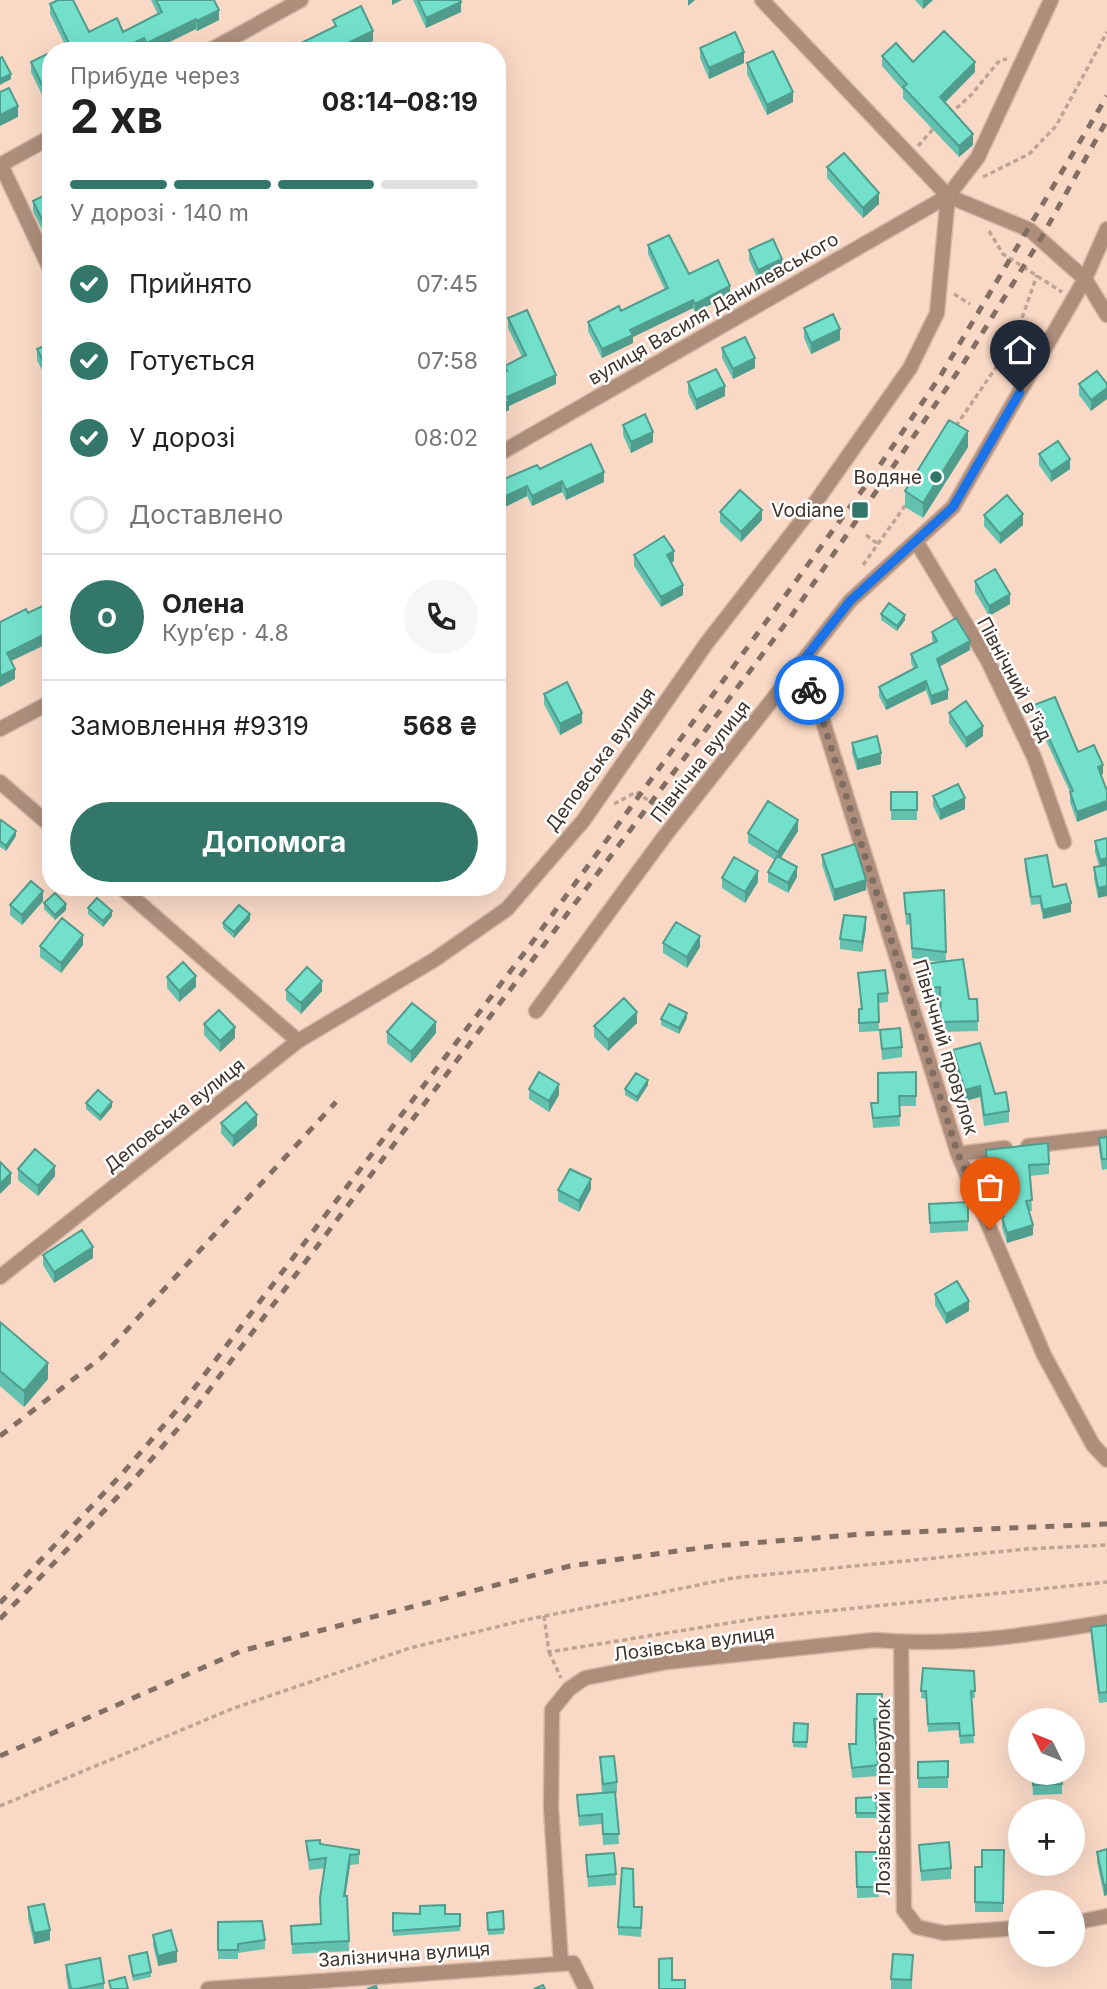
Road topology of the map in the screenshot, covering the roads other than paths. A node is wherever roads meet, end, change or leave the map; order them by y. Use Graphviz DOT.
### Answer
graph roads {
  1 [pos="301,0"];
  2 [pos="762,0"];
  3 [pos="1051,0"];
  4 [pos="225,42"];
  5 [pos="42,143"];
  6 [pos="1,165"];
  7 [pos="948,196"];
  8 [pos="1107,229"];
  9 [pos="42,252"];
  10 [pos="1085,279"];
  11 [pos="1107,315"];
  12 [pos="506,450"];
  13 [pos="916,541"];
  14 [pos="794,672"];
  15 [pos="42,707"];
  16 [pos="0,729"];
  17 [pos="0,782"];
  18 [pos="42,818"];
  19 [pos="1064,842"];
  20 [pos="131,896"];
  21 [pos="536,1012"];
  22 [pos="298,1041"];
  23 [pos="1107,1137"];
  24 [pos="958,1154"];
  25 [pos="0,1277"];
  26 [pos="1107,1460"];
  27 [pos="1107,1622"];
  28 [pos="901,1643"];
  29 [pos="1107,1916"];
  30 [pos="1085,1921"];
  31 [pos="1008,1929"];
  32 [pos="561,1964"];
  33 [pos="208,1989"];
  34 [pos="586,1989"];
  1 -- 4 [label="street"];
  2 -- 7 [label="street"];
  3 -- 7 [label="street"];
  5 -- 6 [label="street"];
  6 -- 9 [label="street"];
  7 -- 10 [label="street"];
  7 -- 12 [label="street, вулиця Василя Данилевського"];
  7 -- 22 [label="street, Деповська вулиця"];
  8 -- 10 [label="street, Північна вулиця"];
  10 -- 11 [label="street"];
  10 -- 13 [label="street, Північна вулиця"];
  13 -- 14 [label="street, Північна вулиця"];
  13 -- 19 [label="street, Північний в'їзд"];
  14 -- 21 [label="street, Північна вулиця"];
  14 -- 24 [label="street, Північний провулок"];
  15 -- 16 [label="street"];
  17 -- 18 [label="street"];
  20 -- 22 [label="street"];
  22 -- 25 [label="street, Деповська вулиця"];
  23 -- 24 [label="street"];
  24 -- 26 [label="street, Північний провулок"];
  27 -- 28 [label="street, Лозівська вулиця"];
  28 -- 31 [label="street, Лозівський провулок"];
  28 -- 32 [label="street, Лозівська вулиця"];
  29 -- 30 [label="street"];
  32 -- 33 [label="street, Залізнична вулиця"];
  32 -- 34 [label="street"];
}
